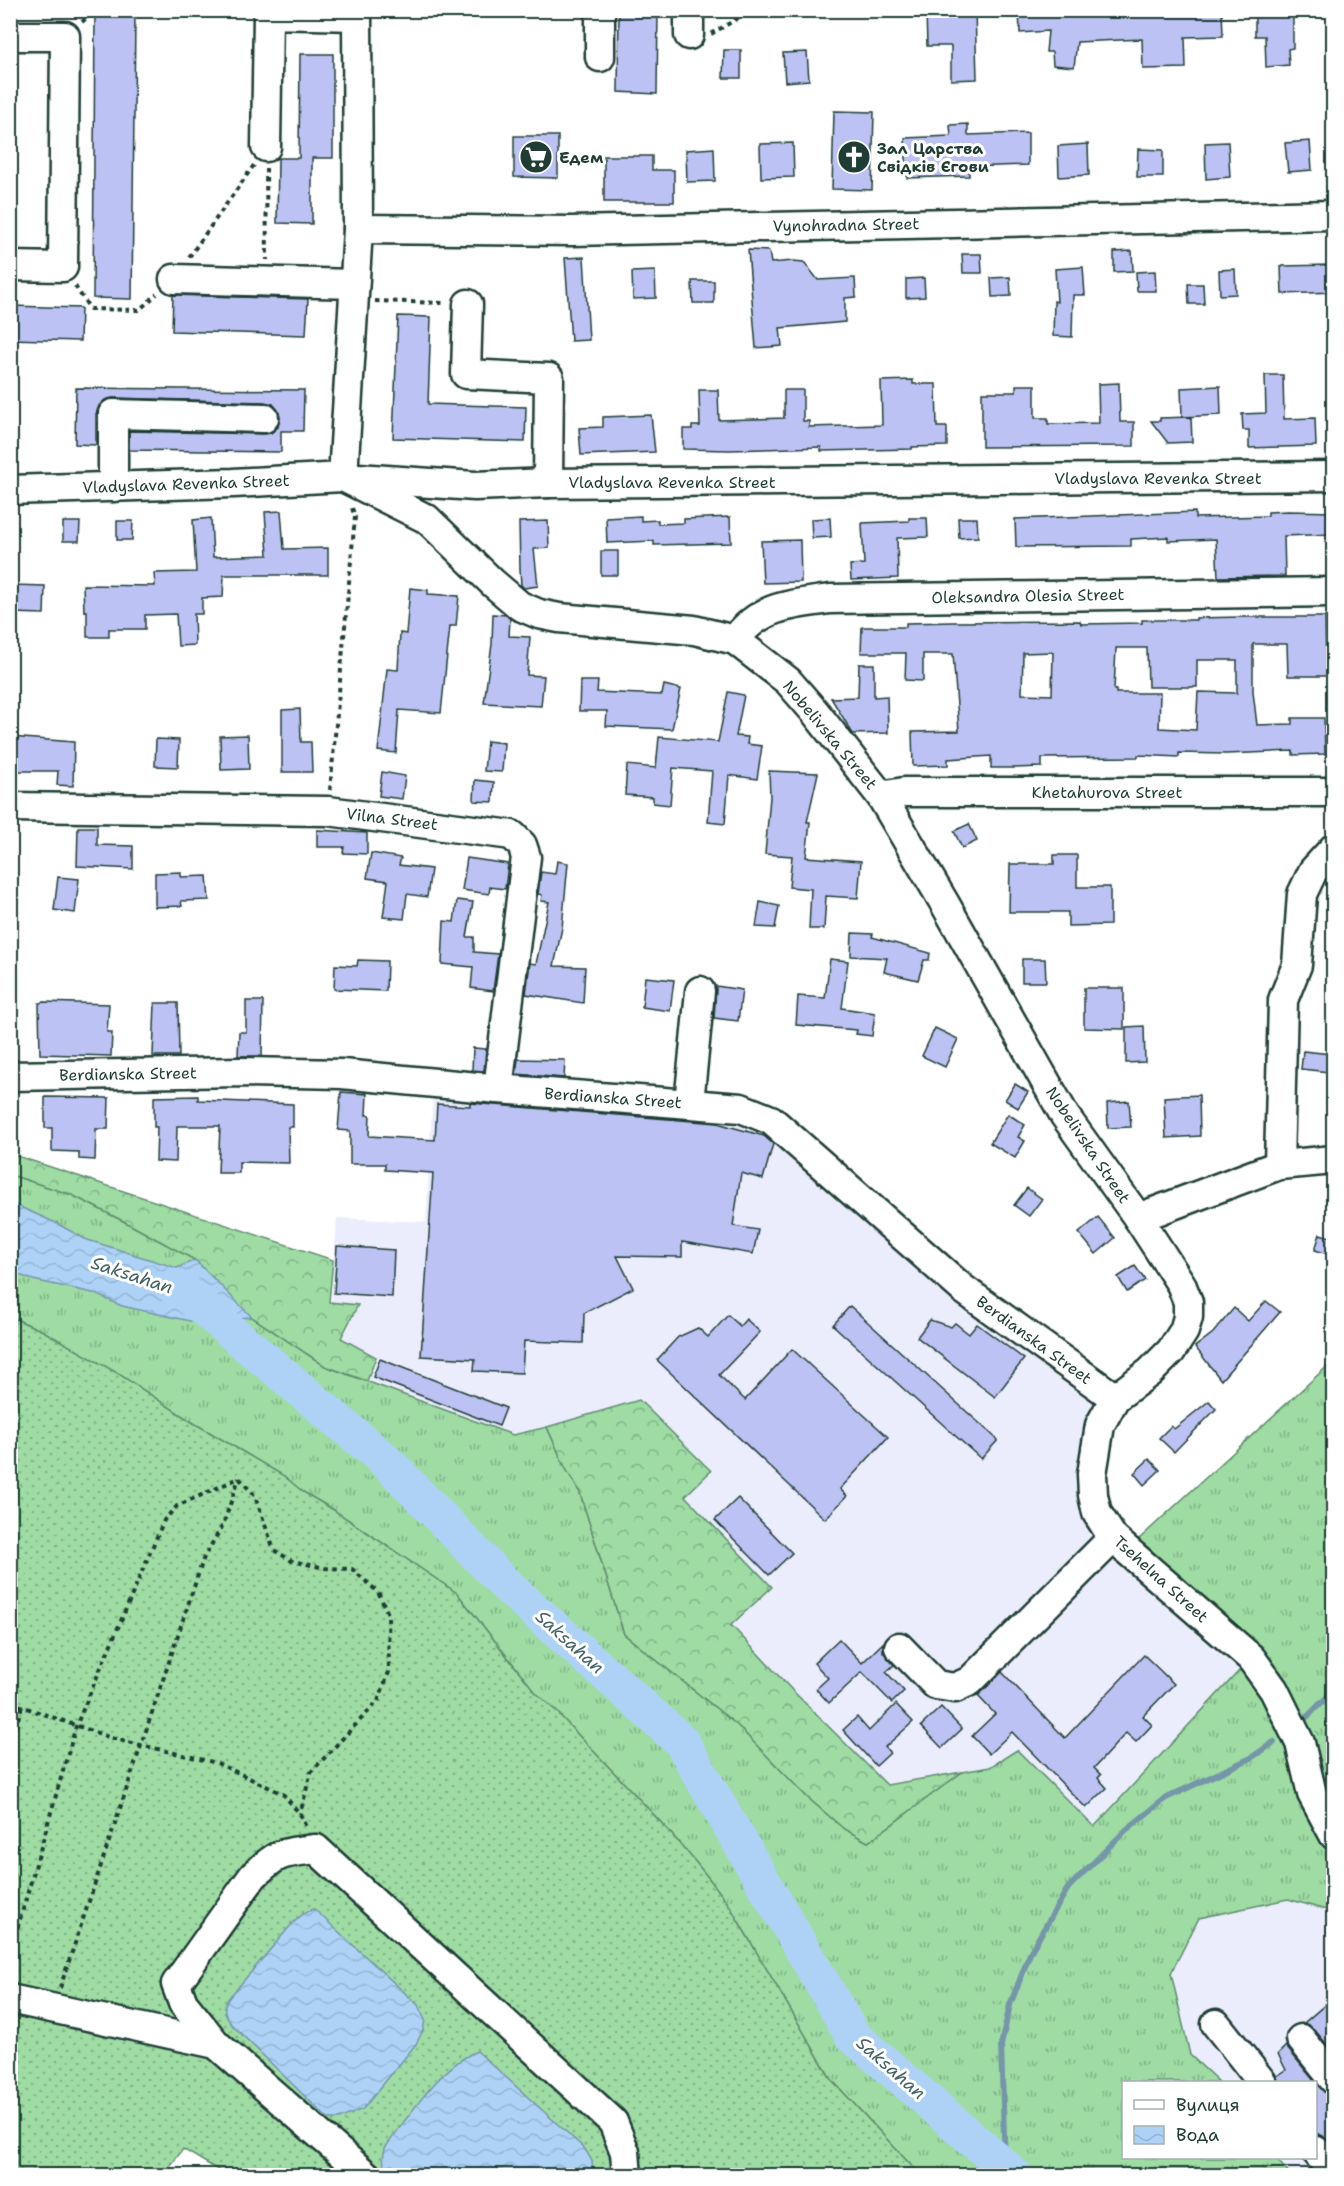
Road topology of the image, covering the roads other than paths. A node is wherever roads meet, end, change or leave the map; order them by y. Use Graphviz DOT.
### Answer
graph roads {
  1 [pos="600,10"];
  2 [pos="357,13"];
  3 [pos="10,36"];
  4 [pos="600,57"];
  5 [pos="266,147"];
  6 [pos="1334,215"];
  7 [pos="358,229"];
  8 [pos="10,266"];
  9 [pos="174,279"];
  10 [pos="354,292"];
  11 [pos="468,304"];
  12 [pos="264,418"];
  13 [pos="1334,476"];
  14 [pos="343,477"];
  15 [pos="548,483"];
  16 [pos="113,487"];
  17 [pos="10,490"];
  18 [pos="1334,592"];
  19 [pos="735,640"];
  20 [pos="1334,792"];
  21 [pos="881,796"];
  22 [pos="10,807"];
  23 [pos="1334,848"];
  24 [pos="700,991"];
  25 [pos="10,1076"];
  26 [pos="498,1089"];
  27 [pos="688,1103"];
  28 [pos="1334,1160"];
  29 [pos="1279,1165"];
  30 [pos="1138,1218"];
  31 [pos="1115,1398"];
  32 [pos="1113,1538"];
  33 [pos="899,1647"];
  34 [pos="1334,1835"];
  35 [pos="10,1999"];
  36 [pos="1216,2024"];
  37 [pos="1301,2038"];
  38 [pos="216,2044"];
  39 [pos="1334,2080"];
  40 [pos="1261,2081"];
  41 [pos="1317,2152"];
  42 [pos="1334,2174"];
  43 [pos="367,2175"];
  44 [pos="627,2175"];
  1 -- 4 [label="street"];
  2 -- 5 [label="street"];
  2 -- 7 [label="street"];
  3 -- 8 [label="street"];
  6 -- 7 [label="street, Vynohradna Street"];
  7 -- 10 [label="street"];
  9 -- 10 [label="street"];
  10 -- 14 [label="street"];
  11 -- 15 [label="street"];
  12 -- 16 [label="street"];
  13 -- 15 [label="street, Vladyslava Revenka Street"];
  14 -- 15 [label="street, Vladyslava Revenka Street"];
  14 -- 16 [label="street, Vladyslava Revenka Street"];
  14 -- 19 [label="street, Nobelivska Street"];
  16 -- 17 [label="street, Vladyslava Revenka Street"];
  18 -- 19 [label="street, Oleksandra Olesia Street"];
  19 -- 21 [label="street, Nobelivska Street"];
  20 -- 21 [label="street, Khetahurova Street"];
  21 -- 30 [label="street, Nobelivska Street"];
  22 -- 26 [label="street, Vilna Street"];
  23 -- 29 [label="street"];
  24 -- 27 [label="street"];
  25 -- 26 [label="street, Berdianska Street"];
  26 -- 27 [label="street, Berdianska Street"];
  27 -- 31 [label="street, Berdianska Street"];
  28 -- 29 [label="street"];
  29 -- 30 [label="street"];
  30 -- 31 [label="street, Tsehelna Street"];
  31 -- 32 [label="street, Tsehelna Street"];
  32 -- 33 [label="street"];
  32 -- 34 [label="street, Tsehelna Street"];
  35 -- 38 [label="street"];
  36 -- 40 [label="street"];
  37 -- 39 [label="street"];
  38 -- 43 [label="street"];
  38 -- 44 [label="street"];
  41 -- 42 [label="street"];
}
